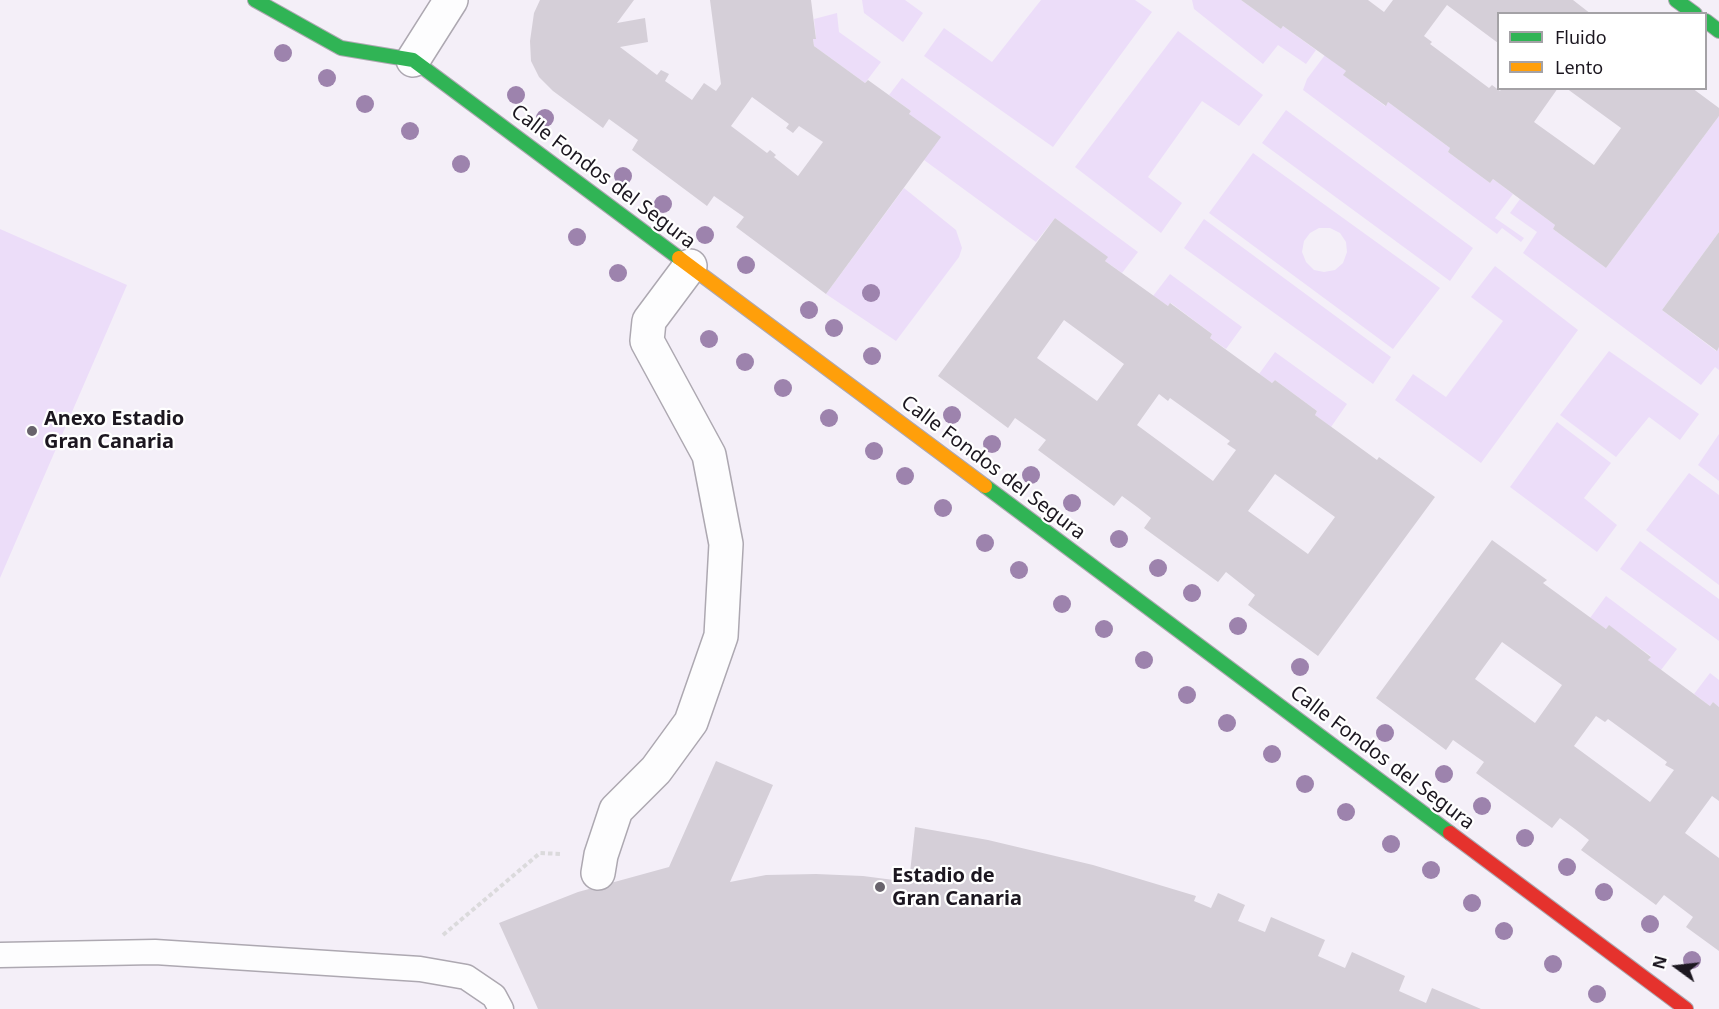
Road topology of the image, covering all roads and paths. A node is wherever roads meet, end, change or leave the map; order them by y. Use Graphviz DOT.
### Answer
graph roads {
  1 [pos="255,0"];
  2 [pos="451,0"];
  3 [pos="1676,0"];
  4 [pos="1692,12"];
  5 [pos="1707,22"];
  6 [pos="1719,31"];
  7 [pos="413,60"];
  8 [pos="690,266"];
  9 [pos="599,864"];
  10 [pos="0,955"];
  11 [pos="420,969"];
  12 [pos="501,1009"];
  13 [pos="1686,1009"];
  1 -- 7 [label="street, Calle Fondos del Segura"];
  2 -- 7 [label="street"];
  3 -- 4 [label="street"];
  5 -- 6 [label="street"];
  7 -- 8 [label="street, Calle Fondos del Segura"];
  8 -- 9 [label="street"];
  8 -- 13 [label="street, Calle Fondos del Segura"];
  9 -- 11 [label="path"];
  10 -- 11 [label="lane"];
  11 -- 12 [label="lane"];
}
